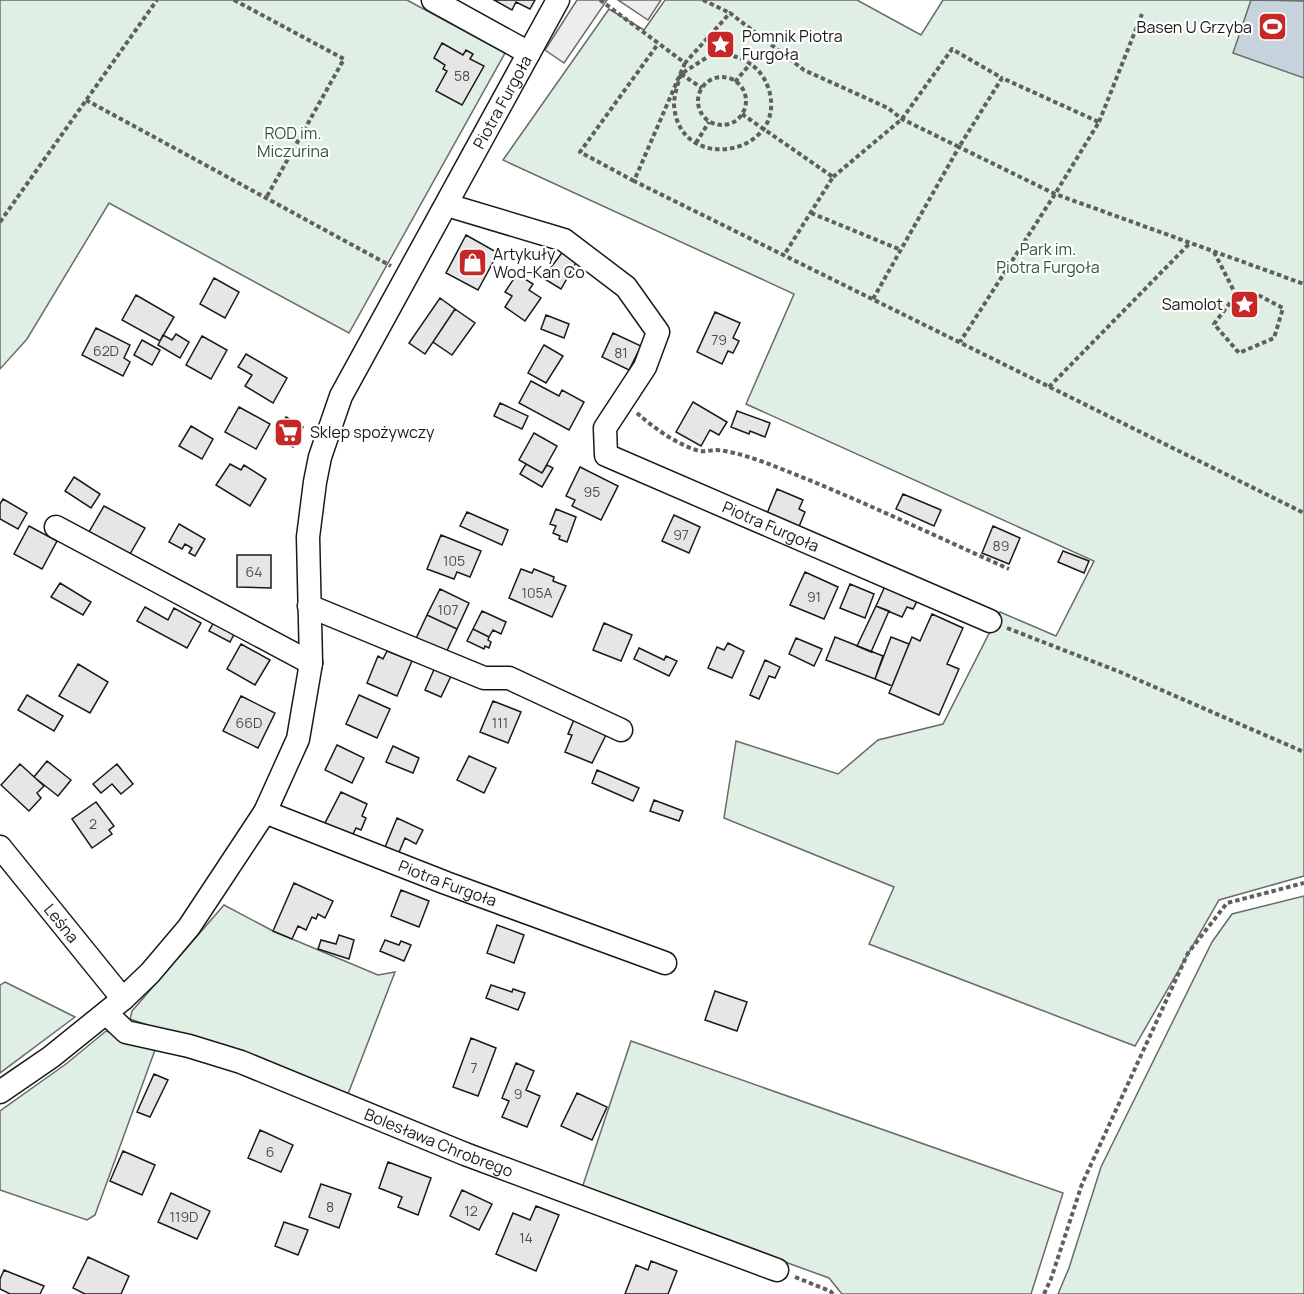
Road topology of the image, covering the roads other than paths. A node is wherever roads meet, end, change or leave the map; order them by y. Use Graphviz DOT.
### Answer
graph roads {
  1 [pos="433,0"];
  2 [pos="558,0"];
  3 [pos="529,53"];
  4 [pos="447,205"];
  5 [pos="56,527"];
  6 [pos="309,606"];
  7 [pos="990,621"];
  8 [pos="311,663"];
  9 [pos="621,730"];
  10 [pos="264,812"];
  11 [pos="0,847"];
  12 [pos="666,963"];
  13 [pos="115,1006"];
  14 [pos="0,1092"];
  15 [pos="777,1270"];
  1 -- 3 [label="street"];
  2 -- 3 [label="street, Piotra Furgoła"];
  3 -- 4 [label="street, Piotra Furgoła"];
  4 -- 6 [label="street, Piotra Furgoła"];
  4 -- 7 [label="street, Piotra Furgoła"];
  5 -- 8 [label="street"];
  6 -- 8 [label="street, Piotra Furgoła"];
  6 -- 9 [label="street"];
  8 -- 10 [label="street, Piotra Furgoła"];
  10 -- 12 [label="street, Piotra Furgoła"];
  10 -- 13 [label="street, Piotra Furgoła"];
  11 -- 13 [label="street, Leśna"];
  13 -- 14 [label="street, Piotra Furgoła"];
  13 -- 15 [label="street, Bolesława Chrobrego"];
}
